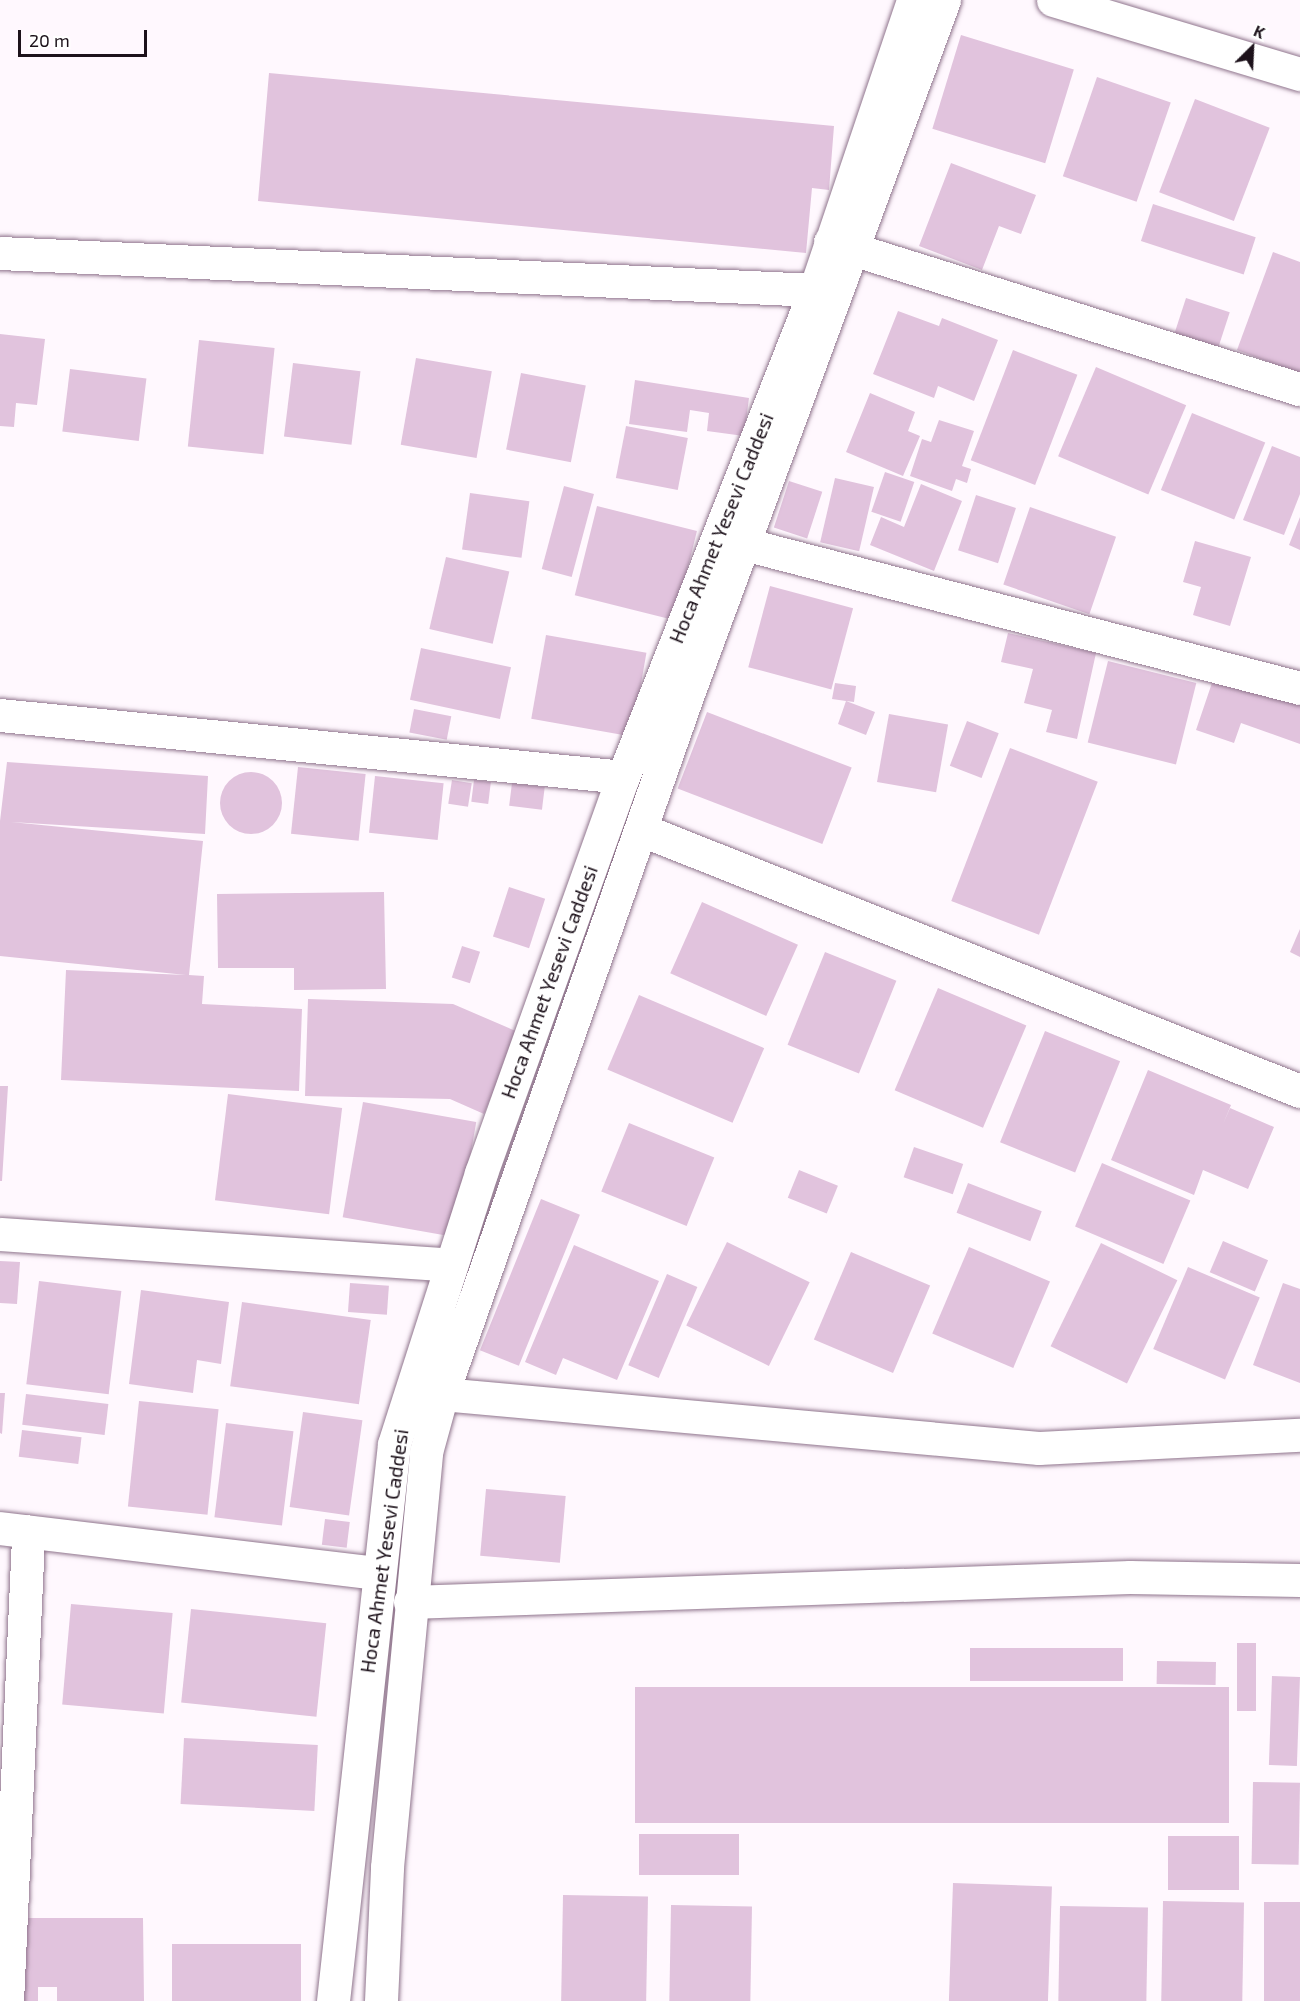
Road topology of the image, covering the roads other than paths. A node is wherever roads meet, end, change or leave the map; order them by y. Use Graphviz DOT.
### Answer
graph roads {
  1 [pos="913,0"];
  2 [pos="944,0"];
  3 [pos="1053,0"];
  4 [pos="1300,74"];
  5 [pos="841,245"];
  6 [pos="0,253"];
  7 [pos="815,290"];
  8 [pos="1300,389"];
  9 [pos="744,543"];
  10 [pos="1300,688"];
  11 [pos="0,715"];
  12 [pos="623,777"];
  13 [pos="642,830"];
  14 [pos="1300,1091"];
  15 [pos="0,1234"];
  16 [pos="450,1265"];
  17 [pos="442,1394"];
  18 [pos="1300,1435"];
  19 [pos="14,1529"];
  20 [pos="378,1573"];
  21 [pos="1300,1580"];
  22 [pos="410,1602"];
  23 [pos="7,2001"];
  24 [pos="333,2001"];
  25 [pos="381,2001"];
  1 -- 5 [label="street, Hoca Ahmet Yesevi Caddesi"];
  2 -- 5 [label="street, Hoca Ahmet Yesevi Caddesi"];
  3 -- 4 [label="street"];
  5 -- 7 [label="street, Hoca Ahmet Yesevi Caddesi"];
  5 -- 8 [label="street"];
  5 -- 9 [label="street, Hoca Ahmet Yesevi Caddesi"];
  6 -- 7 [label="street"];
  7 -- 12 [label="street, Hoca Ahmet Yesevi Caddesi"];
  9 -- 10 [label="street"];
  9 -- 13 [label="street, Hoca Ahmet Yesevi Caddesi"];
  11 -- 12 [label="street"];
  12 -- 16 [label="street, Hoca Ahmet Yesevi Caddesi"];
  13 -- 14 [label="street"];
  13 -- 17 [label="street, Hoca Ahmet Yesevi Caddesi"];
  15 -- 16 [label="street"];
  16 -- 20 [label="street, Hoca Ahmet Yesevi Caddesi"];
  17 -- 18 [label="street"];
  17 -- 22 [label="street, Hoca Ahmet Yesevi Caddesi"];
  19 -- 20 [label="street"];
  19 -- 23 [label="street"];
  20 -- 24 [label="street, Hoca Ahmet Yesevi Caddesi"];
  21 -- 22 [label="street"];
  22 -- 25 [label="street, Hoca Ahmet Yesevi Caddesi"];
}
